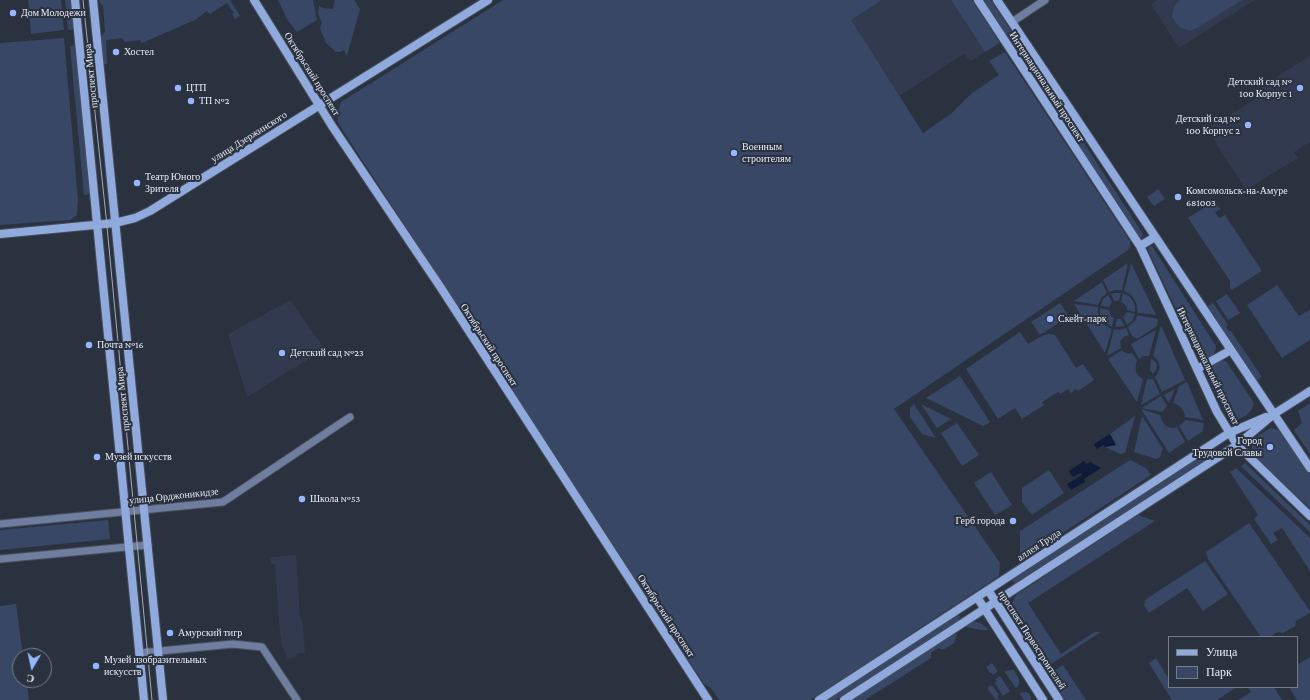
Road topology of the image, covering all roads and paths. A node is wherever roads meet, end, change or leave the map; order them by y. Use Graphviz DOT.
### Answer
graph roads {
  1 [pos="75,0"];
  2 [pos="93,0"];
  3 [pos="254,0"];
  4 [pos="488,0"];
  5 [pos="978,0"];
  6 [pos="997,0"];
  7 [pos="1046,0"];
  8 [pos="1012,22"];
  9 [pos="319,105"];
  10 [pos="115,223"];
  11 [pos="97,225"];
  12 [pos="0,234"];
  13 [pos="1155,237"];
  14 [pos="1140,246"];
  15 [pos="1231,350"];
  16 [pos="1197,369"];
  17 [pos="1310,391"];
  18 [pos="1274,414"];
  19 [pos="350,417"];
  20 [pos="1229,433"];
  21 [pos="1236,445"];
  22 [pos="1310,468"];
  23 [pos="144,510"];
  24 [pos="125,512"];
  25 [pos="1310,516"];
  26 [pos="0,524"];
  27 [pos="148,545"];
  28 [pos="129,547"];
  29 [pos="0,559"];
  30 [pos="988,590"];
  31 [pos="977,597"];
  32 [pos="996,602"];
  33 [pos="984,609"];
  34 [pos="158,651"];
  35 [pos="139,653"];
  36 [pos="1042,674"];
  37 [pos="1031,681"];
  38 [pos="144,700"];
  39 [pos="163,700"];
  40 [pos="297,700"];
  41 [pos="708,700"];
  42 [pos="819,700"];
  43 [pos="844,700"];
  44 [pos="1044,700"];
  45 [pos="1059,700"];
  1 -- 11 [label="main road, проспект Мира"];
  2 -- 10 [label="main road, проспект Мира"];
  3 -- 9 [label="main road, Октябрьский проспект"];
  4 -- 9 [label="main road, улица Дзержинского"];
  5 -- 14 [label="main road, Интернациональный проспект"];
  6 -- 8 [label="main road, Интернациональный проспект"];
  7 -- 8 [label="street"];
  8 -- 13 [label="main road, Интернациональный проспект"];
  9 -- 10 [label="main road, улица Дзержинского"];
  9 -- 41 [label="main road, Октябрьский проспект"];
  10 -- 11 [label="main road, улица Дзержинского"];
  10 -- 23 [label="main road, проспект Мира"];
  11 -- 12 [label="main road, улица Дзержинского"];
  11 -- 24 [label="main road, проспект Мира"];
  13 -- 14 [label="main road"];
  13 -- 15 [label="main road, Интернациональный проспект"];
  14 -- 16 [label="main road, Интернациональный проспект"];
  15 -- 16 [label="main road"];
  15 -- 18 [label="main road, Интернациональный проспект"];
  16 -- 20 [label="main road, Интернациональный проспект"];
  17 -- 18 [label="main road, аллея Труда"];
  18 -- 20 [label="main road, аллея Труда"];
  18 -- 21 [label="main road, аллея Труда"];
  18 -- 22 [label="main road, Интернациональный проспект"];
  19 -- 23 [label="street, улица Орджоникидзе"];
  20 -- 21 [label="main road, Интернациональный проспект"];
  20 -- 30 [label="main road, аллея Труда"];
  21 -- 25 [label="main road, Интернациональный проспект"];
  21 -- 32 [label="main road, аллея Труда"];
  23 -- 24 [label="street, улица Орджоникидзе"];
  23 -- 27 [label="main road, проспект Мира"];
  24 -- 26 [label="street, улица Орджоникидзе"];
  24 -- 28 [label="main road, проспект Мира"];
  27 -- 28 [label="street"];
  27 -- 34 [label="main road, проспект Мира"];
  28 -- 29 [label="street"];
  28 -- 35 [label="main road, проспект Мира"];
  30 -- 31 [label="main road, аллея Труда"];
  30 -- 32 [label="main road, проспект Первостроителей"];
  31 -- 33 [label="main road"];
  31 -- 42 [label="main road, аллея Труда"];
  32 -- 33 [label="main road, аллея Труда"];
  32 -- 36 [label="main road, проспект Первостроителей"];
  33 -- 37 [label="main road"];
  33 -- 43 [label="main road, аллея Труда"];
  34 -- 35 [label="street"];
  34 -- 39 [label="main road, проспект Мира"];
  34 -- 40 [label="street"];
  35 -- 38 [label="main road, проспект Мира"];
  36 -- 37 [label="main road"];
  36 -- 45 [label="main road, проспект Первостроителей"];
  37 -- 44 [label="main road"];
}
